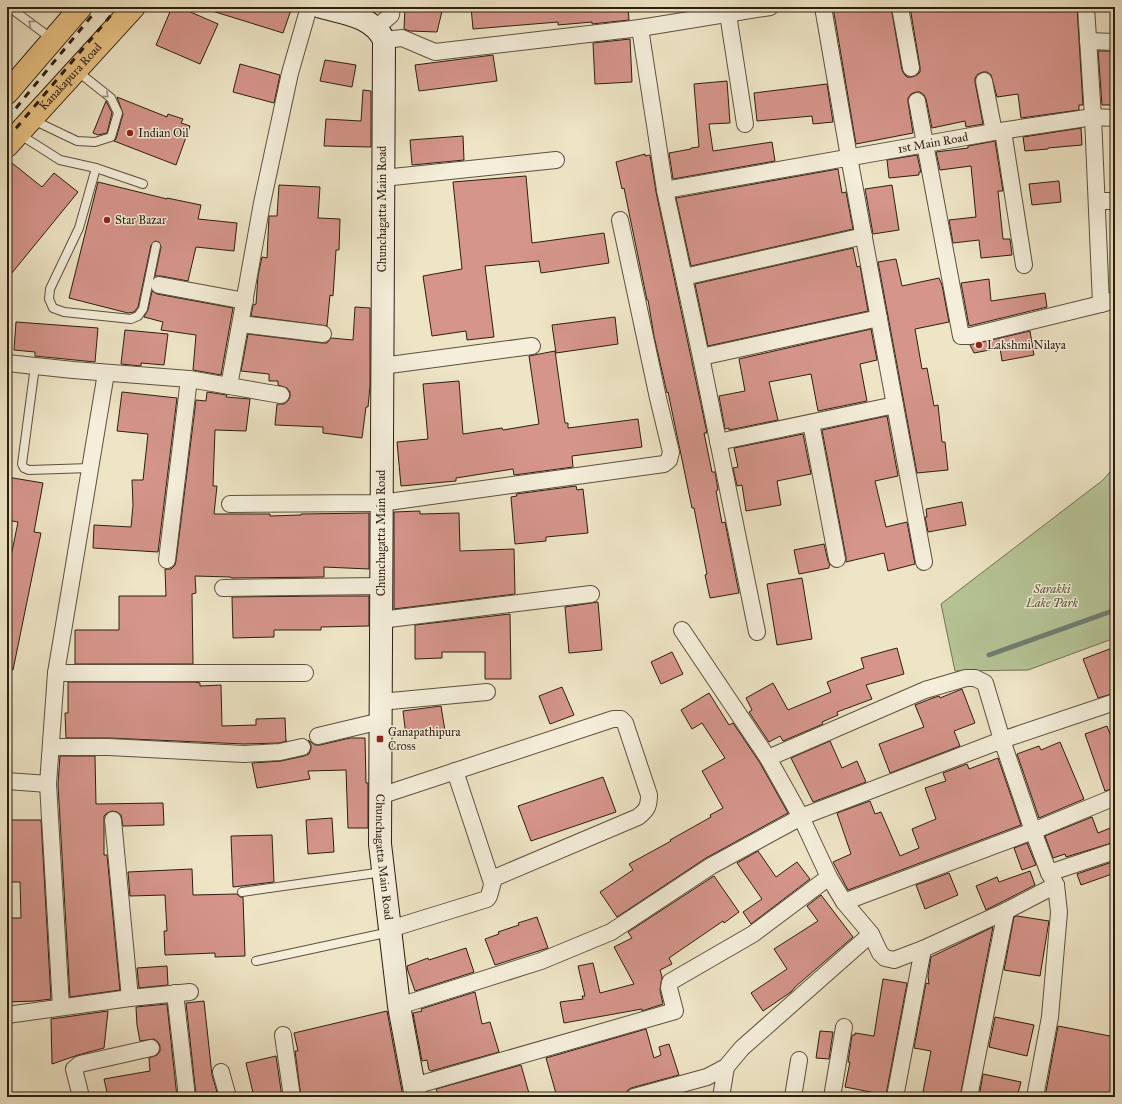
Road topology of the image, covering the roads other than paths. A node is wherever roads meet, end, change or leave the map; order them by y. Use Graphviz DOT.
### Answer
graph roads {
  1 [pos="9,7"];
  2 [pos="81,7"];
  3 [pos="134,7"];
  4 [pos="308,7"];
  5 [pos="321,7"];
  6 [pos="392,7"];
  7 [pos="770,7"];
  8 [pos="823,7"];
  9 [pos="900,7"];
  10 [pos="1086,7"];
  11 [pos="728,14"];
  12 [pos="640,28"];
  13 [pos="380,34"];
  14 [pos="53,39"];
  15 [pos="1088,41"];
  16 [pos="1115,42"];
  17 [pos="911,68"];
  18 [pos="76,70"];
  19 [pos="13,80"];
  20 [pos="984,81"];
  21 [pos="917,100"];
  22 [pos="1093,117"];
  23 [pos="1115,118"];
  24 [pos="745,124"];
  25 [pos="999,131"];
  26 [pos="19,133"];
  27 [pos="925,144"];
  28 [pos="849,157"];
  29 [pos="556,160"];
  30 [pos="96,168"];
  31 [pos="382,178"];
  32 [pos="143,184"];
  33 [pos="665,190"];
  34 [pos="1097,201"];
  35 [pos="1115,201"];
  36 [pos="620,220"];
  37 [pos="864,236"];
  38 [pos="156,246"];
  39 [pos="1024,265"];
  40 [pos="684,277"];
  41 [pos="159,285"];
  42 [pos="245,301"];
  43 [pos="1108,302"];
  44 [pos="879,318"];
  45 [pos="241,324"];
  46 [pos="323,334"];
  47 [pos="532,346"];
  48 [pos="701,357"];
  49 [pos="7,363"];
  50 [pos="35,366"];
  51 [pos="382,366"];
  52 [pos="106,373"];
  53 [pos="189,378"];
  54 [pos="229,386"];
  55 [pos="281,395"];
  56 [pos="895,405"];
  57 [pos="811,422"];
  58 [pos="718,442"];
  59 [pos="90,468"];
  60 [pos="381,503"];
  61 [pos="230,504"];
  62 [pos="837,559"];
  63 [pos="167,560"];
  64 [pos="924,562"];
  65 [pos="380,586"];
  66 [pos="223,588"];
  67 [pos="591,594"];
  68 [pos="381,620"];
  69 [pos="682,630"];
  70 [pos="757,632"];
  71 [pos="56,672"];
  72 [pos="305,673"];
  73 [pos="487,692"];
  74 [pos="1115,702"];
  75 [pos="380,712"];
  76 [pos="318,736"];
  77 [pos="1002,740"];
  78 [pos="51,747"];
  79 [pos="302,747"];
  80 [pos="768,758"];
  81 [pos="455,771"];
  82 [pos="7,781"];
  83 [pos="48,784"];
  84 [pos="380,796"];
  85 [pos="1115,797"];
  86 [pos="801,817"];
  87 [pos="113,820"];
  88 [pos="1033,831"];
  89 [pos="1115,851"];
  90 [pos="383,872"];
  91 [pos="829,877"];
  92 [pos="1052,879"];
  93 [pos="492,883"];
  94 [pos="242,892"];
  95 [pos="844,902"];
  96 [pos="1006,911"];
  97 [pos="390,930"];
  98 [pos="871,934"];
  99 [pos="923,949"];
  100 [pos="256,961"];
  101 [pos="130,998"];
  102 [pos="399,1006"];
  103 [pos="61,1007"];
  104 [pos="7,1015"];
  105 [pos="844,1026"];
  106 [pos="283,1035"];
  107 [pos="151,1048"];
  108 [pos="799,1060"];
  109 [pos="726,1067"];
  110 [pos="221,1072"];
  111 [pos="415,1091"];
  112 [pos="80,1097"];
  113 [pos="186,1097"];
  114 [pos="228,1097"];
  115 [pos="292,1097"];
  116 [pos="634,1097"];
  117 [pos="721,1097"];
  118 [pos="793,1097"];
  119 [pos="832,1097"];
  120 [pos="895,1097"];
  121 [pos="969,1097"];
  122 [pos="1036,1097"];
  14 -- 1 [label="lane, one-way"];
  2 -- 14 [label="highway"];
  3 -- 18 [label="highway, Kanakapura Road"];
  4 -- 42 [label="street"];
  5 -- 13 [label="street"];
  6 -- 13 [label="street"];
  7 -- 11 [label="street"];
  8 -- 28 [label="street"];
  9 -- 17 [label="street"];
  10 -- 15 [label="street"];
  11 -- 12 [label="street"];
  11 -- 24 [label="street"];
  12 -- 13 [label="street"];
  12 -- 33 [label="street"];
  13 -- 31 [label="street, Chunchagatta Main Road"];
  14 -- 19 [label="highway"];
  15 -- 16 [label="street"];
  15 -- 22 [label="street"];
  18 -- 26 [label="highway, Kanakapura Road"];
  18 -- 26 [label="lane, one-way"];
  20 -- 25 [label="street"];
  21 -- 27 [label="street"];
  22 -- 23 [label="street, 1st Main Road"];
  22 -- 25 [label="street, 1st Main Road"];
  22 -- 34 [label="street"];
  25 -- 27 [label="street, 1st Main Road"];
  25 -- 39 [label="street"];
  26 -- 30 [label="lane"];
  27 -- 28 [label="street, 1st Main Road"];
  27 -- 43 [label="street"];
  28 -- 33 [label="street, 1st Main Road"];
  28 -- 37 [label="street"];
  29 -- 31 [label="street"];
  30 -- 32 [label="lane"];
  30 -- 38 [label="lane"];
  31 -- 51 [label="street, Chunchagatta Main Road"];
  33 -- 40 [label="street"];
  34 -- 35 [label="street"];
  34 -- 43 [label="street"];
  36 -- 60 [label="street"];
  37 -- 40 [label="street"];
  37 -- 44 [label="street"];
  40 -- 48 [label="street"];
  41 -- 42 [label="street"];
  42 -- 45 [label="street"];
  44 -- 48 [label="street"];
  44 -- 56 [label="street"];
  45 -- 46 [label="street"];
  45 -- 54 [label="street"];
  47 -- 51 [label="street"];
  48 -- 58 [label="street"];
  49 -- 50 [label="street"];
  50 -- 52 [label="street"];
  50 -- 59 [label="lane"];
  51 -- 60 [label="street, Chunchagatta Main Road"];
  52 -- 53 [label="street"];
  52 -- 59 [label="street"];
  53 -- 54 [label="street"];
  53 -- 63 [label="street"];
  54 -- 55 [label="street"];
  56 -- 57 [label="street"];
  56 -- 64 [label="street"];
  57 -- 58 [label="street"];
  57 -- 62 [label="street"];
  58 -- 70 [label="street"];
  59 -- 71 [label="street"];
  60 -- 61 [label="street"];
  60 -- 65 [label="street, Chunchagatta Main Road"];
  65 -- 66 [label="street"];
  65 -- 68 [label="street, Chunchagatta Main Road"];
  67 -- 68 [label="street"];
  68 -- 75 [label="street, Chunchagatta Main Road"];
  69 -- 80 [label="street"];
  71 -- 72 [label="street"];
  71 -- 78 [label="street"];
  73 -- 75 [label="street"];
  74 -- 77 [label="street"];
  75 -- 76 [label="street"];
  75 -- 84 [label="street, Chunchagatta Main Road"];
  77 -- 80 [label="street"];
  77 -- 86 [label="street"];
  77 -- 88 [label="street"];
  78 -- 79 [label="street"];
  78 -- 83 [label="street"];
  80 -- 86 [label="street"];
  81 -- 84 [label="street"];
  81 -- 93 [label="street"];
  81 -- 93 [label="street"];
  82 -- 83 [label="street"];
  83 -- 103 [label="street"];
  84 -- 90 [label="street, Chunchagatta Main Road"];
  85 -- 88 [label="street"];
  86 -- 91 [label="street"];
  86 -- 102 [label="street"];
  87 -- 101 [label="street"];
  88 -- 92 [label="street"];
  88 -- 95 [label="street"];
  89 -- 92 [label="street"];
  90 -- 94 [label="lane"];
  90 -- 97 [label="street, Chunchagatta Main Road"];
  91 -- 95 [label="street"];
  91 -- 111 [label="street"];
  92 -- 96 [label="street"];
  92 -- 122 [label="street"];
  93 -- 97 [label="street"];
  95 -- 98 [label="street"];
  96 -- 99 [label="street"];
  96 -- 121 [label="street"];
  97 -- 100 [label="lane"];
  97 -- 102 [label="street, Chunchagatta Main Road"];
  98 -- 99 [label="street"];
  98 -- 109 [label="street"];
  99 -- 120 [label="street"];
  101 -- 103 [label="street"];
  101 -- 113 [label="street"];
  102 -- 111 [label="street, Chunchagatta Main Road"];
  103 -- 104 [label="street"];
  105 -- 119 [label="street"];
  106 -- 115 [label="street"];
  107 -- 112 [label="street"];
  108 -- 118 [label="street"];
  109 -- 116 [label="street"];
  109 -- 117 [label="street"];
  110 -- 114 [label="street"];
}
